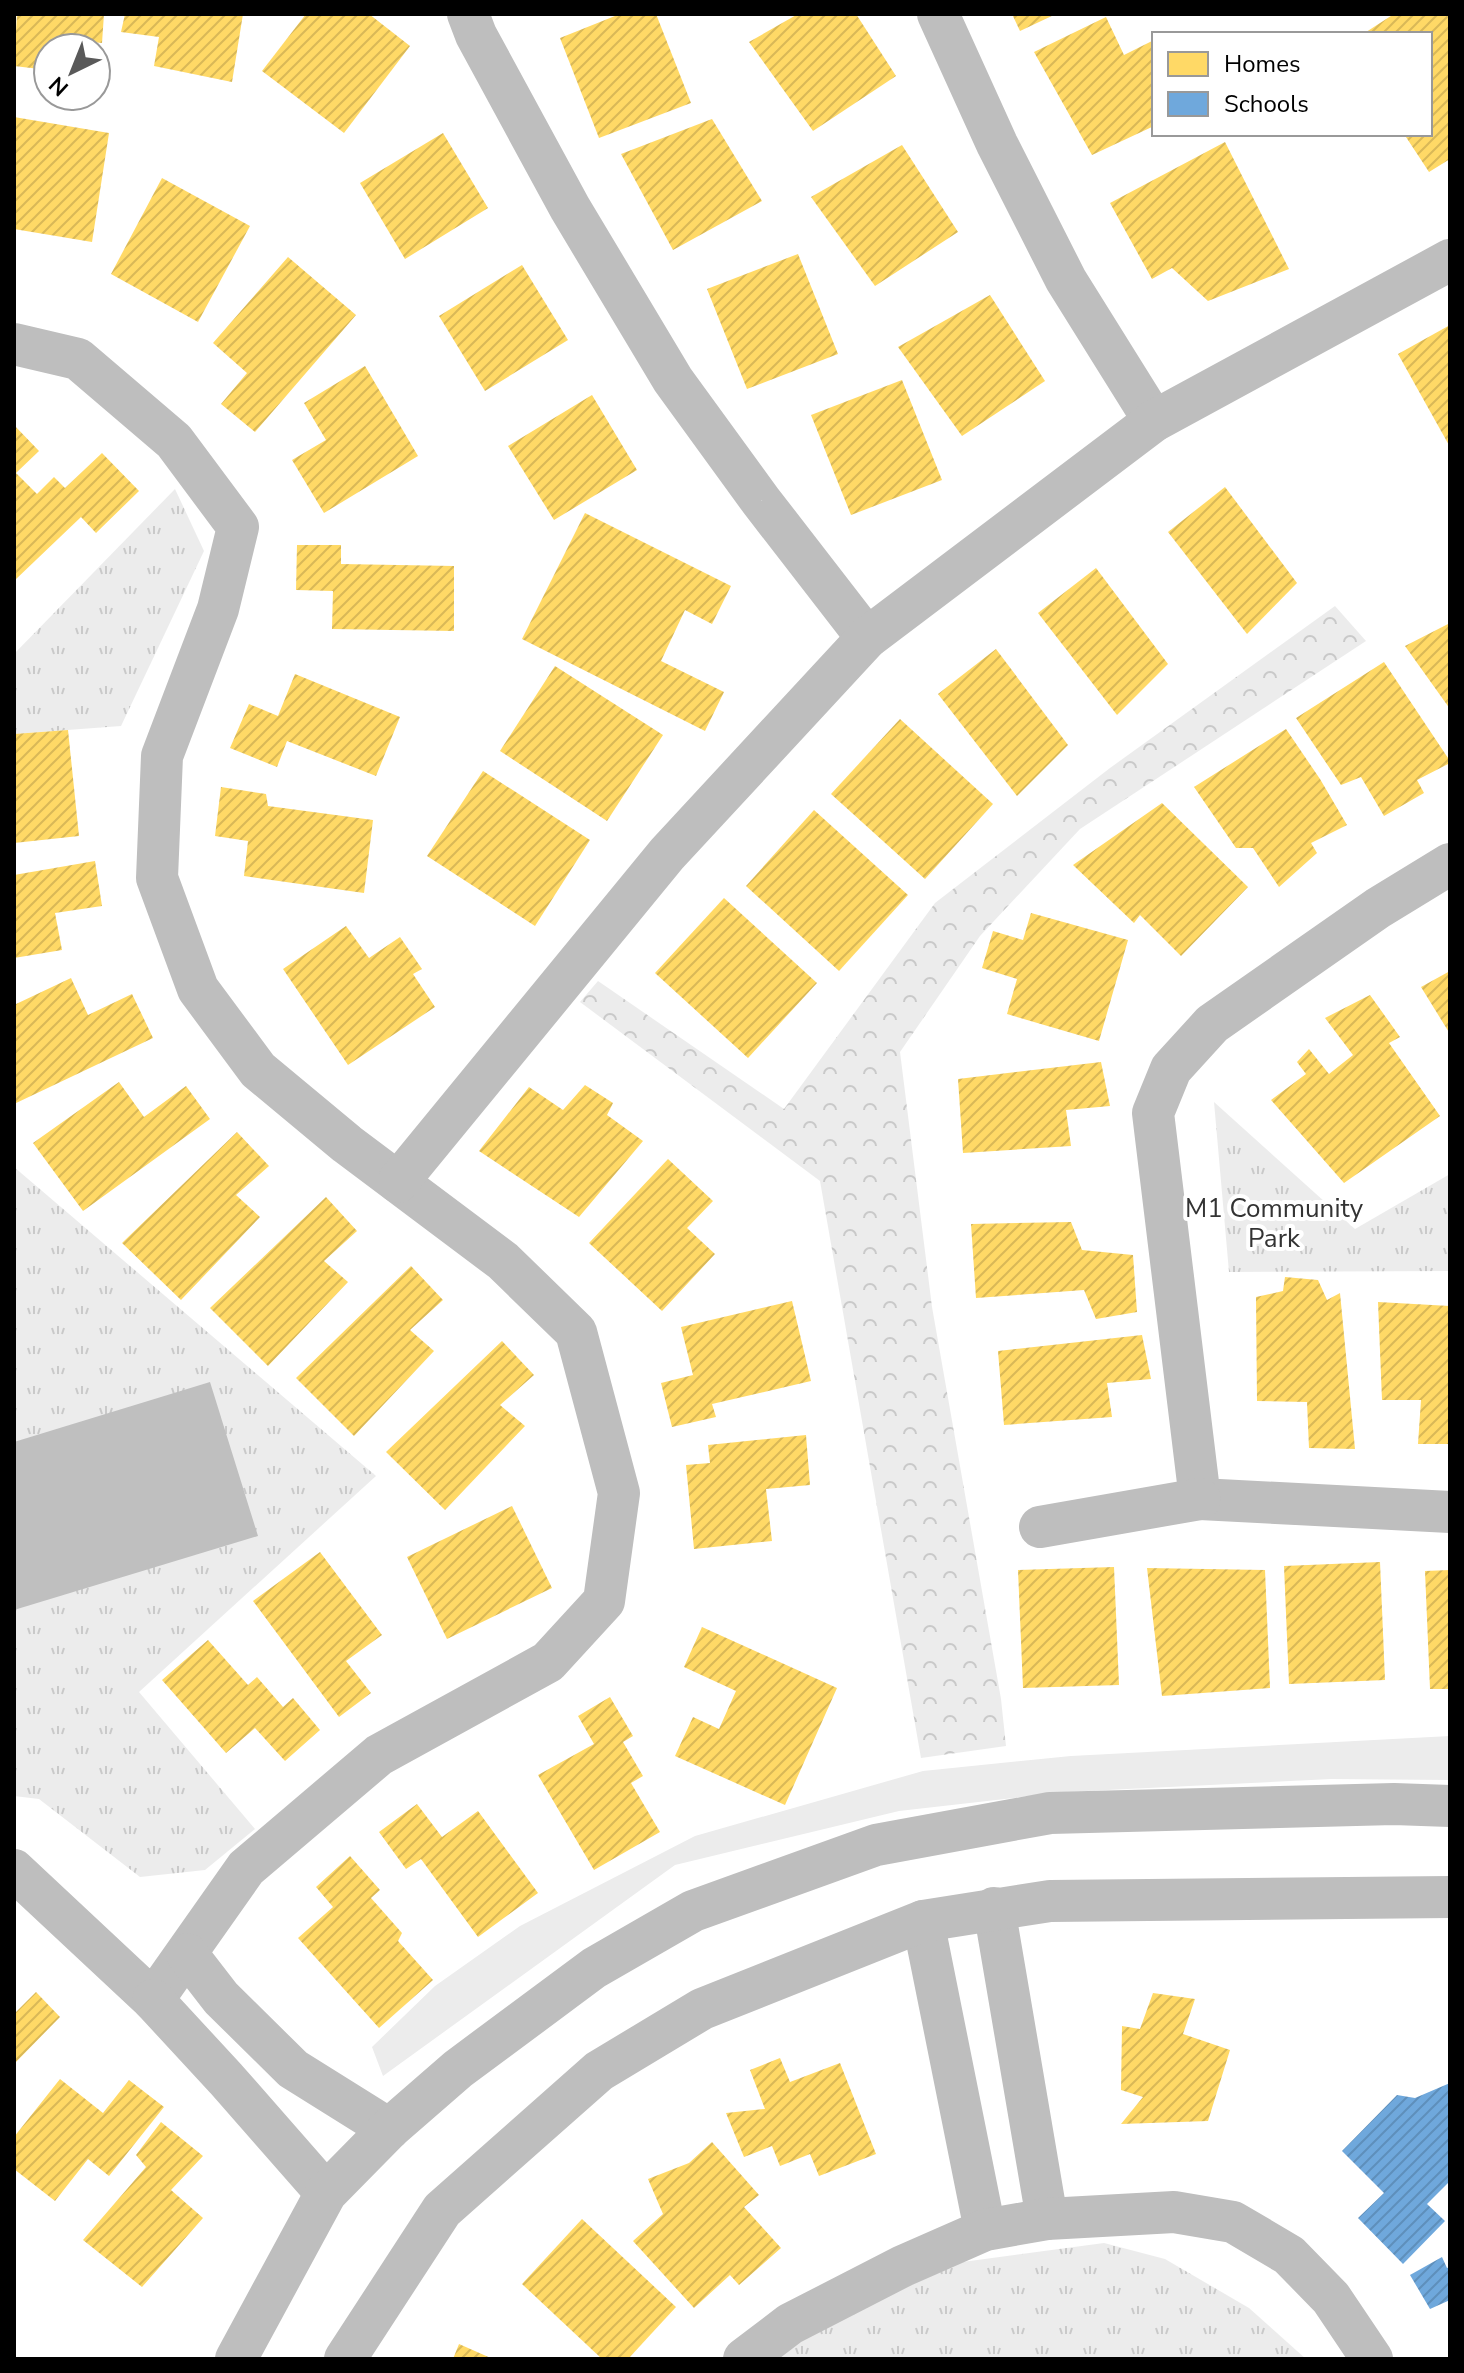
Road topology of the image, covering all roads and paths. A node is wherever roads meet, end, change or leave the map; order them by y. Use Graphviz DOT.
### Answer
graph roads {
  1 [pos="468,14"];
  2 [pos="938,14"];
  3 [pos="1450,260"];
  4 [pos="14,344"];
  5 [pos="1154,421"];
  6 [pos="867,638"];
  7 [pos="1450,864"];
  8 [pos="398,1182"];
  9 [pos="1200,1499"];
  10 [pos="1450,1512"];
  11 [pos="1040,1527"];
  12 [pos="1450,1806"];
  13 [pos="14,1870"];
  14 [pos="1450,1897"];
  15 [pos="994,1908"];
  16 [pos="923,1921"];
  17 [pos="187,1954"];
  18 [pos="153,2000"];
  19 [pos="389,2129"];
  20 [pos="326,2193"];
  21 [pos="1047,2219"];
  22 [pos="985,2230"];
  23 [pos="236,2359"];
  24 [pos="345,2359"];
  25 [pos="744,2359"];
  26 [pos="1372,2359"];
  1 -- 6 [label="street"];
  2 -- 5 [label="street"];
  3 -- 5 [label="street"];
  4 -- 8 [label="street"];
  5 -- 6 [label="street"];
  6 -- 8 [label="street"];
  7 -- 9 [label="street"];
  8 -- 17 [label="street"];
  9 -- 10 [label="street"];
  9 -- 11 [label="street"];
  12 -- 19 [label="street"];
  13 -- 18 [label="street"];
  14 -- 15 [label="street"];
  15 -- 16 [label="street"];
  15 -- 21 [label="street"];
  16 -- 22 [label="street"];
  16 -- 24 [label="street"];
  17 -- 18 [label="street"];
  17 -- 19 [label="street"];
  18 -- 20 [label="street"];
  19 -- 20 [label="street"];
  20 -- 23 [label="street"];
  21 -- 22 [label="street"];
  21 -- 26 [label="street"];
  22 -- 25 [label="street"];
}
